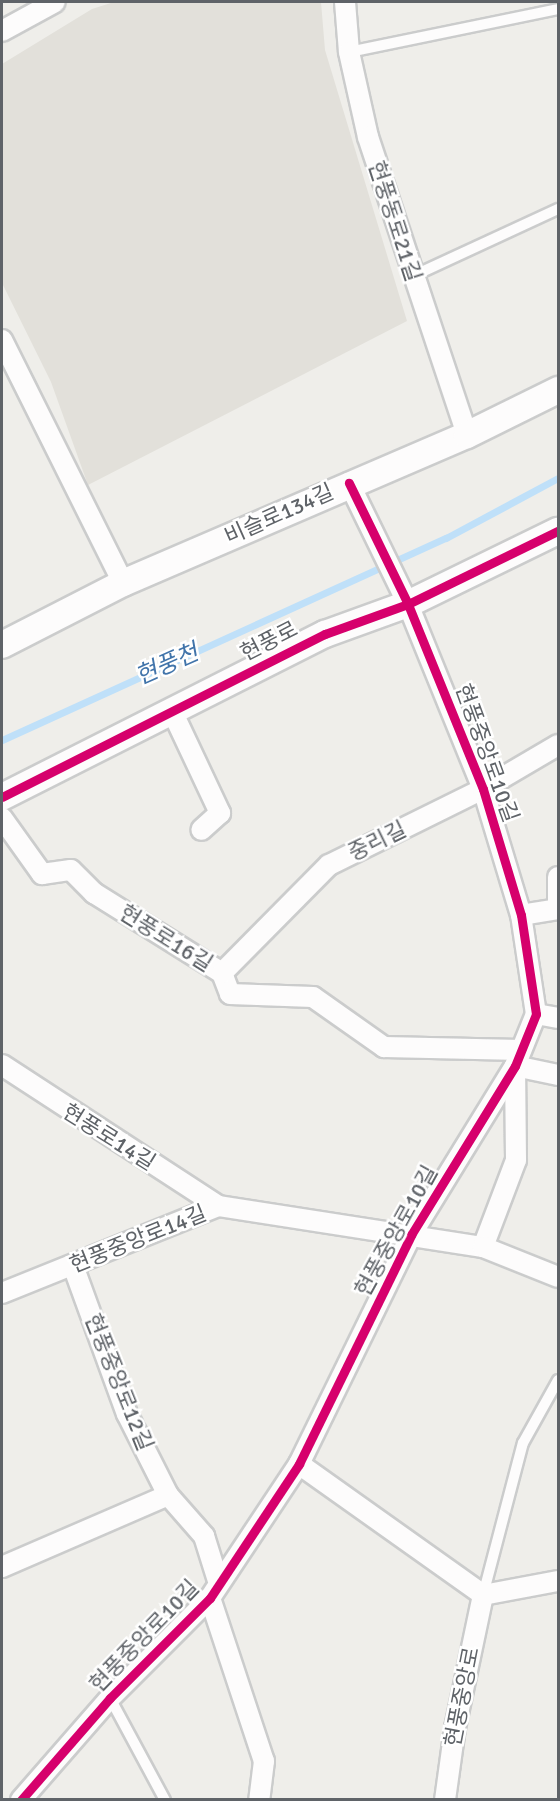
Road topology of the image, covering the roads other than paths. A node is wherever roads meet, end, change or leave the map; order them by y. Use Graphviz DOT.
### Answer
graph roads {
  1 [pos="55,2"];
  2 [pos="345,2"];
  3 [pos="558,9"];
  4 [pos="2,31"];
  5 [pos="349,52"];
  6 [pos="558,209"];
  7 [pos="413,276"];
  8 [pos="2,340"];
  9 [pos="558,390"];
  10 [pos="467,435"];
  11 [pos="349,483"];
  12 [pos="558,531"];
  13 [pos="123,583"];
  14 [pos="408,604"];
  15 [pos="2,645"];
  16 [pos="172,711"];
  17 [pos="558,745"];
  18 [pos="483,789"];
  19 [pos="2,797"];
  20 [pos="2,818"];
  21 [pos="201,830"];
  22 [pos="558,877"];
  23 [pos="521,915"];
  24 [pos="222,974"];
  25 [pos="536,1014"];
  26 [pos="558,1018"];
  27 [pos="518,1058"];
  28 [pos="2,1065"];
  29 [pos="558,1075"];
  30 [pos="218,1206"];
  31 [pos="411,1235"];
  32 [pos="483,1247"];
  33 [pos="73,1266"];
  34 [pos="558,1277"];
  35 [pos="2,1293"];
  36 [pos="558,1380"];
  37 [pos="299,1464"];
  38 [pos="168,1495"];
  39 [pos="2,1567"];
  40 [pos="558,1581"];
  41 [pos="214,1591"];
  42 [pos="483,1595"];
  43 [pos="110,1698"];
  44 [pos="21,1800"];
  45 [pos="165,1800"];
  46 [pos="259,1800"];
  47 [pos="445,1800"];
  1 -- 4 [label="street"];
  2 -- 5 [label="street, 현풍동로21길"];
  3 -- 5 [label="lane"];
  5 -- 7 [label="street, 현풍동로21길"];
  6 -- 7 [label="lane"];
  7 -- 10 [label="street, 현풍동로21길"];
  8 -- 13 [label="street"];
  9 -- 10 [label="street, 비슬로134길"];
  10 -- 11 [label="street, 비슬로134길"];
  11 -- 13 [label="street, 비슬로134길"];
  11 -- 14 [label="street, 현풍중앙로10길"];
  12 -- 14 [label="street, 현풍로"];
  13 -- 15 [label="street, 비슬로134길"];
  14 -- 16 [label="street, 현풍로"];
  14 -- 18 [label="street, 현풍중앙로10길"];
  16 -- 19 [label="street, 현풍로"];
  16 -- 21 [label="street"];
  17 -- 18 [label="street, 중리길"];
  18 -- 23 [label="street, 현풍중앙로10길"];
  18 -- 24 [label="street, 중리길"];
  20 -- 24 [label="street, 현풍로16길"];
  22 -- 23 [label="street"];
  23 -- 25 [label="street, 현풍중앙로10길"];
  24 -- 27 [label="street, 현풍로16길"];
  25 -- 26 [label="street"];
  25 -- 27 [label="street, 현풍중앙로10길"];
  27 -- 29 [label="street, 현풍로16길"];
  27 -- 31 [label="street, 현풍중앙로10길"];
  27 -- 32 [label="street, 현풍중앙로10길"];
  28 -- 30 [label="street, 현풍로14길"];
  30 -- 31 [label="street, 현풍중앙로14길"];
  30 -- 33 [label="street, 현풍중앙로14길"];
  31 -- 32 [label="street, 현풍중앙로14길"];
  31 -- 37 [label="street, 현풍중앙로10길"];
  32 -- 34 [label="street, 현풍중앙로14길"];
  33 -- 35 [label="street, 현풍중앙로14길"];
  33 -- 38 [label="street, 현풍중앙로12길"];
  36 -- 42 [label="lane"];
  37 -- 41 [label="street, 현풍중앙로10길"];
  37 -- 42 [label="street"];
  38 -- 39 [label="street"];
  38 -- 41 [label="street, 현풍중앙로12길"];
  40 -- 42 [label="street"];
  41 -- 43 [label="street, 현풍중앙로10길"];
  41 -- 46 [label="street, 현풍중앙로10길"];
  42 -- 47 [label="street, 현풍중앙로"];
  43 -- 44 [label="street, 현풍중앙로10길"];
  43 -- 45 [label="lane"];
}
